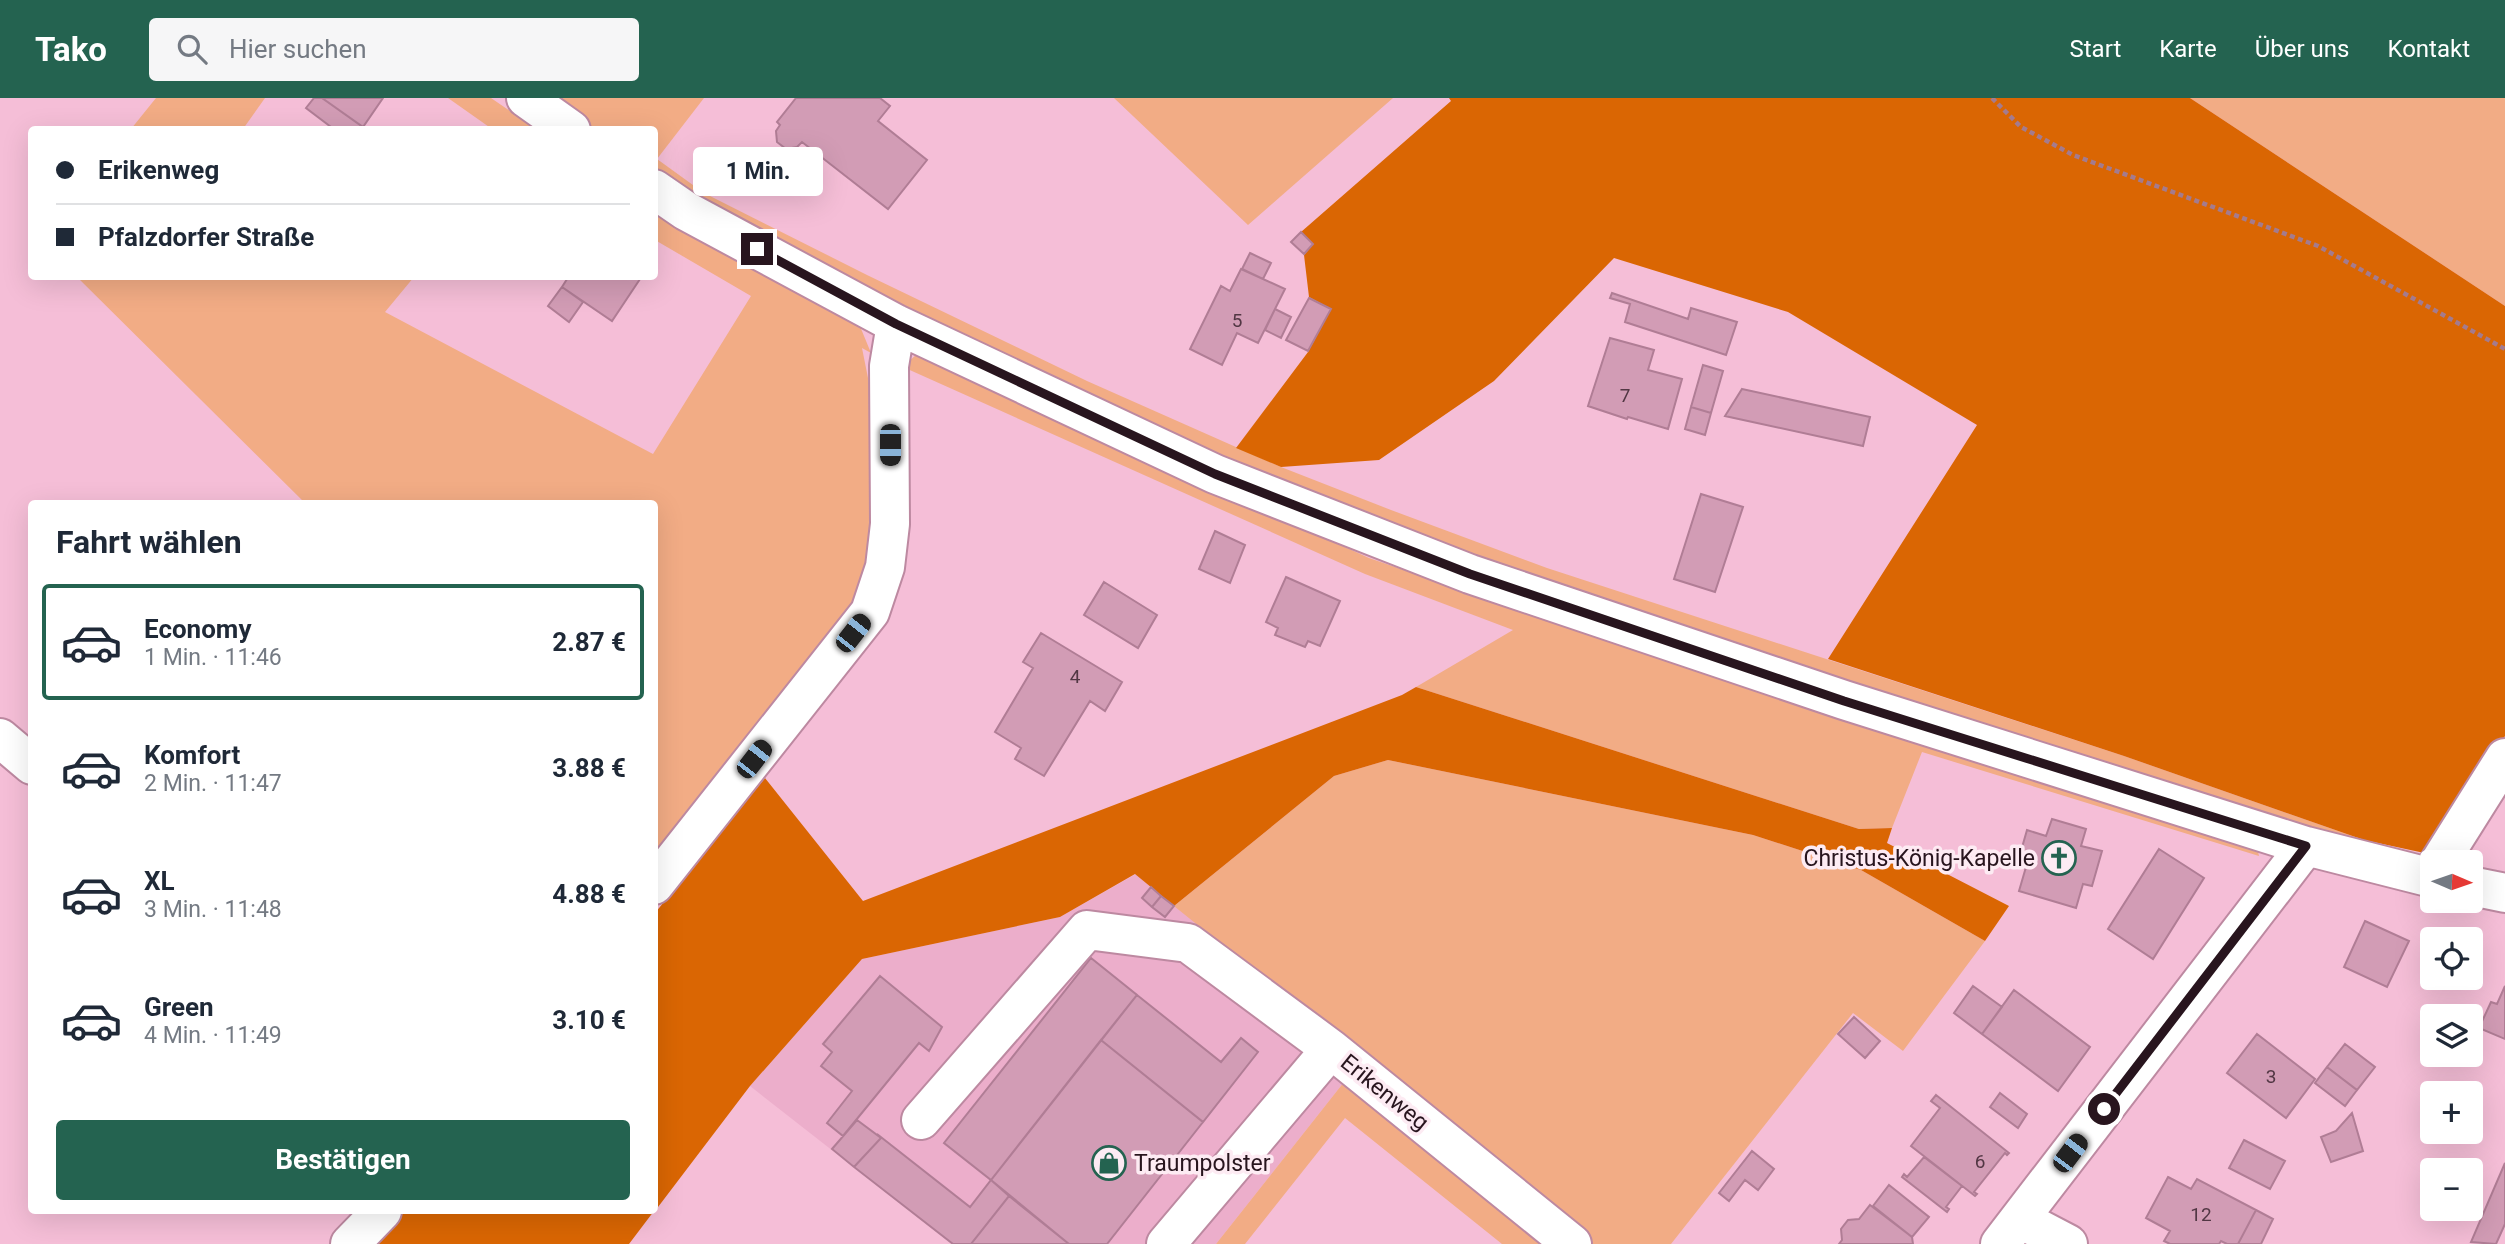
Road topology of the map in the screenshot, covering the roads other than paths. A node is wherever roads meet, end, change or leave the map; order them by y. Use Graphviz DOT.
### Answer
graph roads {
  1 [pos="526,98"];
  2 [pos="565,126"];
  3 [pos="658,192"];
  4 [pos="886,318"];
  5 [pos="0,738"];
  6 [pos="2505,758"];
  7 [pos="28,762"];
  8 [pos="2306,846"];
  9 [pos="2448,850"];
  10 [pos="2420,870"];
  11 [pos="658,880"];
  12 [pos="2483,888"];
  13 [pos="2505,893"];
  14 [pos="1331,1049"];
  15 [pos="921,1120"];
  16 [pos="379,1214"];
  17 [pos="2010,1231"];
  18 [pos="350,1244"];
  19 [pos="1166,1244"];
  20 [pos="1572,1244"];
  21 [pos="2068,1244"];
  1 -- 2 [label="street"];
  3 -- 4 [label="street"];
  4 -- 8 [label="street"];
  4 -- 11 [label="street"];
  5 -- 7 [label="street"];
  6 -- 9 [label="street"];
  8 -- 10 [label="street"];
  8 -- 17 [label="street"];
  12 -- 13 [label="street"];
  14 -- 15 [label="street"];
  14 -- 19 [label="street, Erikenweg"];
  14 -- 20 [label="street, Erikenweg"];
  16 -- 18 [label="street"];
  17 -- 21 [label="street"];
}
